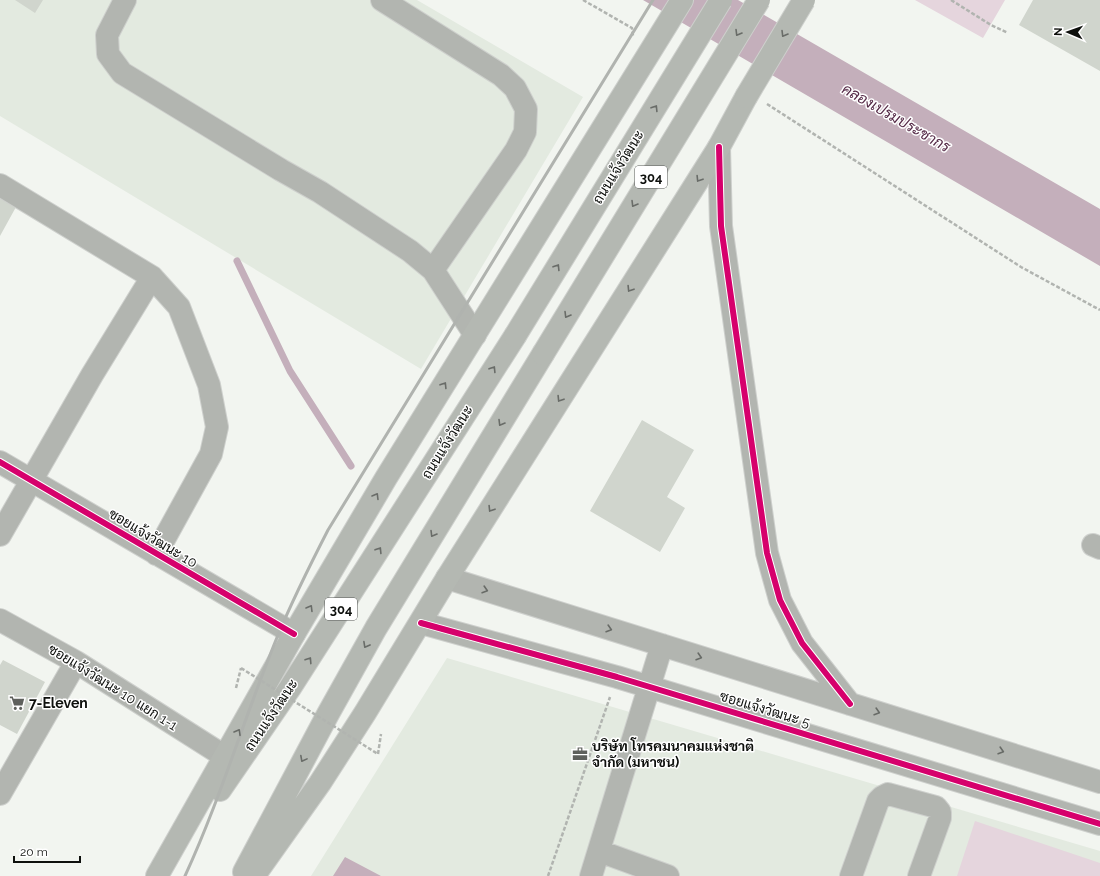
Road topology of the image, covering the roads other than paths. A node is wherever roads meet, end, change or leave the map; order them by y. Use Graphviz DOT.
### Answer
graph roads {
  1 [pos="125,0"];
  2 [pos="382,0"];
  3 [pos="682,0"];
  4 [pos="721,0"];
  5 [pos="759,0"];
  6 [pos="804,0"];
  7 [pos="719,147"];
  8 [pos="0,185"];
  9 [pos="433,270"];
  10 [pos="152,277"];
  11 [pos="475,335"];
  12 [pos="0,462"];
  13 [pos="32,480"];
  14 [pos="0,534"];
  15 [pos="156,554"];
  16 [pos="448,578"];
  17 [pos="0,620"];
  18 [pos="421,623"];
  19 [pos="294,634"];
  20 [pos="662,645"];
  21 [pos="76,662"];
  22 [pos="650,687"];
  23 [pos="850,704"];
  24 [pos="224,756"];
  25 [pos="1100,782"];
  26 [pos="0,794"];
  27 [pos="1100,824"];
  28 [pos="600,851"];
  29 [pos="158,876"];
  30 [pos="242,876"];
  31 [pos="254,876"];
  32 [pos="591,876"];
  33 [pos="668,876"];
  34 [pos="851,876"];
  35 [pos="919,876"];
  1 -- 9 [label="street"];
  2 -- 9 [label="street"];
  3 -- 11 [label="main road, ถนนแจ้งวัฒนะ"];
  29 -- 4 [label="main road, ถนนแจ้งวัฒนะ / 304, one-way, bridge"];
  5 -- 30 [label="main road, 304, one-way, bridge"];
  6 -- 7 [label="main road, one-way, bridge"];
  7 -- 16 [label="main road, one-way"];
  7 -- 23 [label="street"];
  8 -- 10 [label="street"];
  9 -- 11 [label="street"];
  10 -- 13 [label="street"];
  10 -- 15 [label="street"];
  19 -- 11 [label="main road, ถนนแจ้งวัฒนะ, one-way"];
  12 -- 13 [label="street, ซอยแจ้งวัฒนะ 10"];
  13 -- 14 [label="street"];
  13 -- 15 [label="street, ซอยแจ้งวัฒนะ 10"];
  15 -- 19 [label="street, ซอยแจ้งวัฒนะ 10"];
  16 -- 18 [label="main road"];
  16 -- 20 [label="street, one-way"];
  17 -- 21 [label="street, ซอยแจ้งวัฒนะ 10 แยก 1-1"];
  18 -- 22 [label="street, ซอยแจ้งวัฒนะ 5"];
  18 -- 31 [label="main road"];
  24 -- 19 [label="main road, ถนนแจ้งวัฒนะ, one-way"];
  20 -- 22 [label="street"];
  20 -- 23 [label="street, one-way"];
  21 -- 24 [label="street, ซอยแจ้งวัฒนะ 10 แยก 1-1"];
  21 -- 26 [label="street"];
  22 -- 27 [label="street, ซอยแจ้งวัฒนะ 5"];
  22 -- 28 [label="street"];
  23 -- 25 [label="street, one-way"];
  24 -- 29 [label="main road, ถนนแจ้งวัฒนะ"];
  28 -- 32 [label="street"];
  28 -- 33 [label="street"];
  34 -- 35 [label="street"];
}
